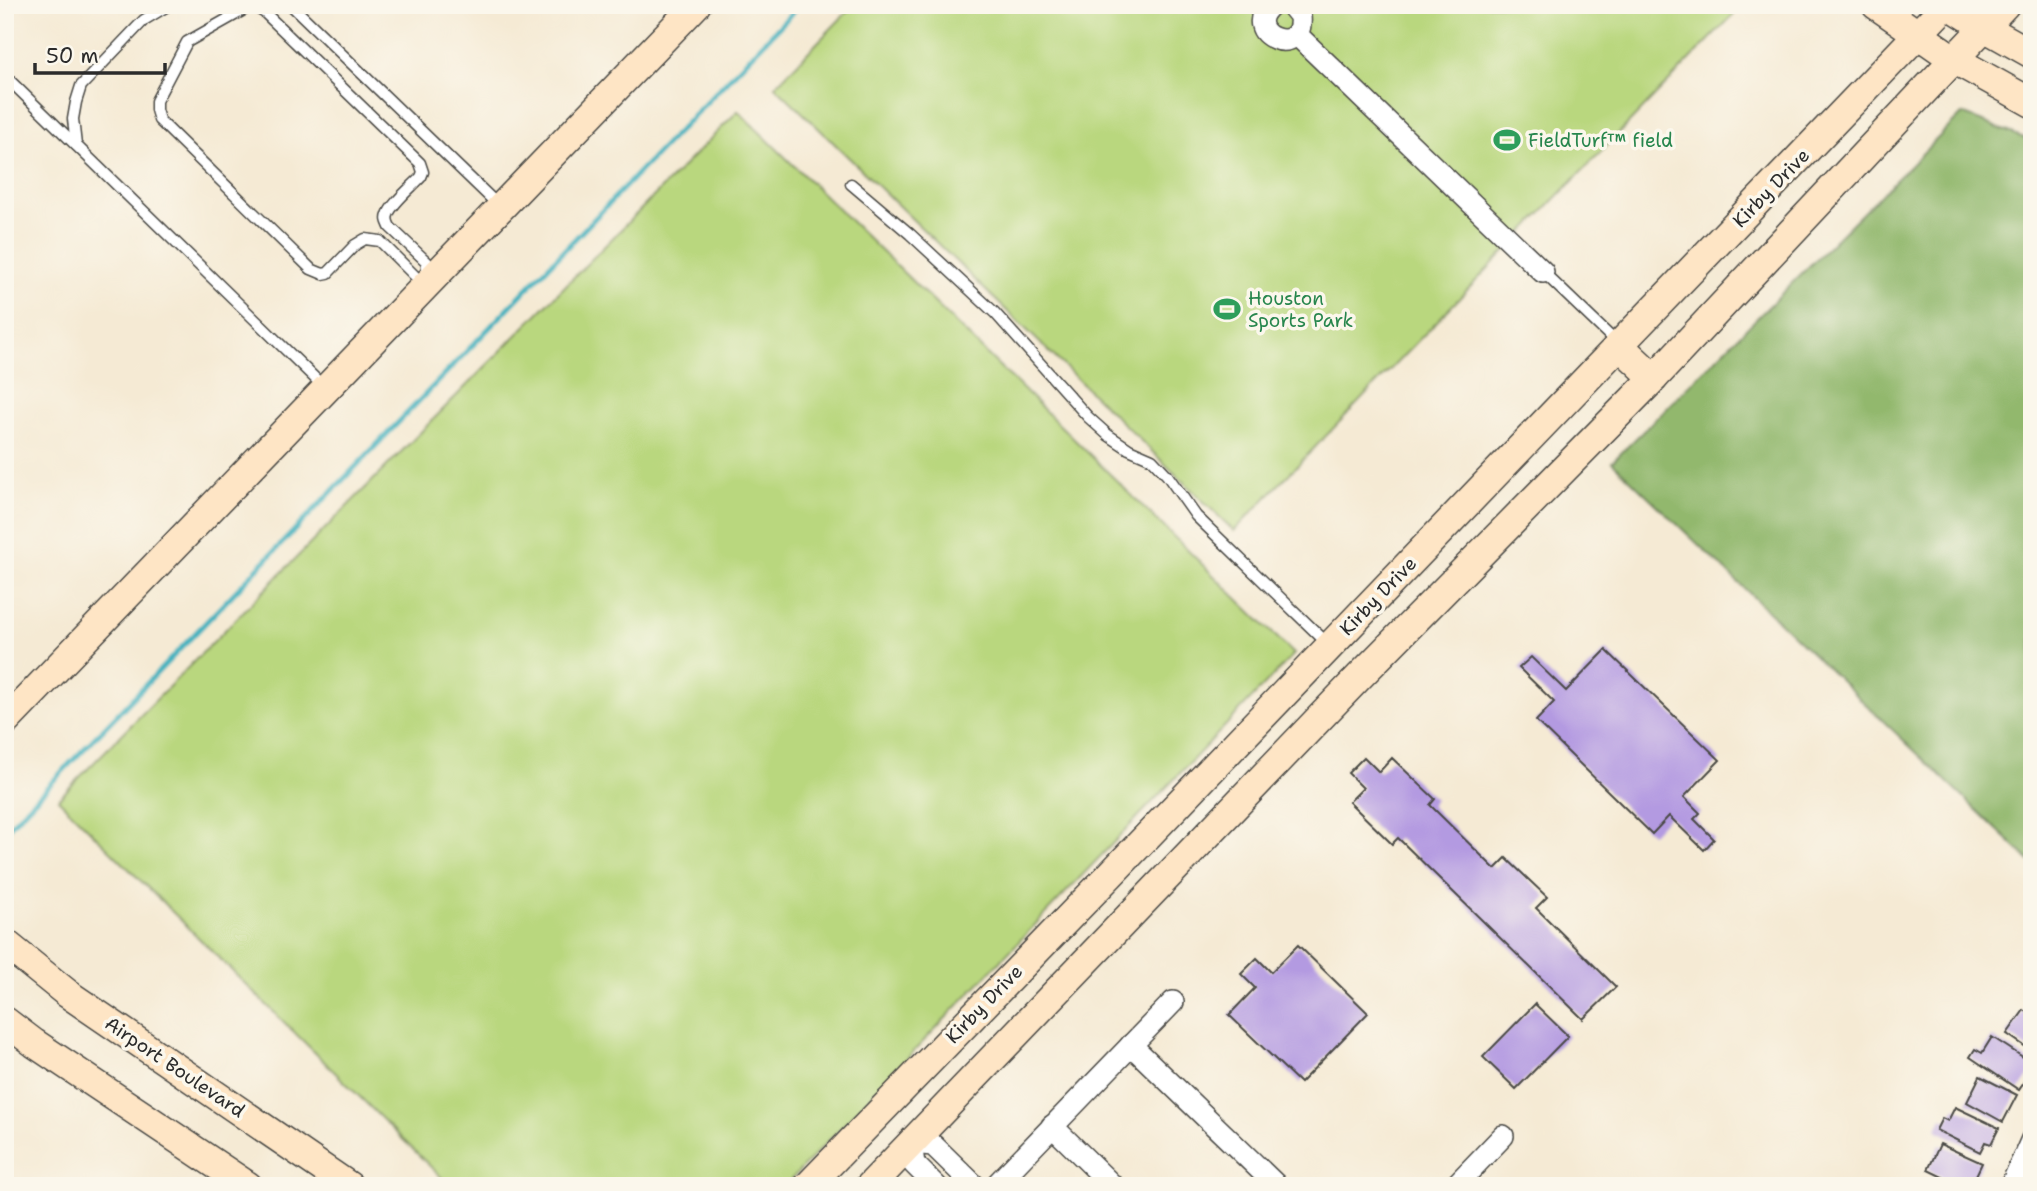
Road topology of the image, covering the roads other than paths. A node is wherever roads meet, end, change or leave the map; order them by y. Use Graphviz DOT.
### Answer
graph roads {
  1 [pos="169,5"];
  2 [pos="291,5"];
  3 [pos="696,5"];
  4 [pos="1292,5"];
  5 [pos="1876,5"];
  6 [pos="1948,5"];
  7 [pos="2005,5"];
  8 [pos="1269,6"];
  9 [pos="1983,27"];
  10 [pos="1296,34"];
  11 [pos="1918,35"];
  12 [pos="2032,54"];
  13 [pos="1955,60"];
  14 [pos="5,76"];
  15 [pos="2032,103"];
  16 [pos="76,145"];
  17 [pos="851,184"];
  18 [pos="501,208"];
  19 [pos="1543,272"];
  20 [pos="429,278"];
  21 [pos="1619,345"];
  22 [pos="1654,378"];
  23 [pos="326,389"];
  24 [pos="1330,646"];
  25 [pos="1360,676"];
  26 [pos="5,722"];
  27 [pos="1109,876"];
  28 [pos="1140,905"];
  29 [pos="5,943"];
  30 [pos="1173,1002"];
  31 [pos="5,1021"];
  32 [pos="1131,1045"];
  33 [pos="879,1111"];
  34 [pos="1052,1126"];
  35 [pos="1503,1136"];
  36 [pos="2032,1139"];
  37 [pos="911,1143"];
  38 [pos="1465,1183"];
  39 [pos="248,1186"];
  40 [pos="349,1186"];
  41 [pos="808,1186"];
  42 [pos="870,1186"];
  43 [pos="936,1186"];
  44 [pos="975,1186"];
  45 [pos="995,1186"];
  46 [pos="1113,1186"];
  47 [pos="1277,1186"];
  48 [pos="2011,1186"];
  1 -- 16 [label="lane"];
  2 -- 18 [label="lane"];
  3 -- 18 [label="street"];
  4 -- 10 [label="street"];
  5 -- 11 [label="street"];
  6 -- 9 [label="street"];
  6 -- 11 [label="street, Kirby Drive"];
  7 -- 9 [label="street"];
  8 -- 10 [label="street"];
  9 -- 12 [label="street"];
  9 -- 13 [label="street"];
  10 -- 19 [label="street"];
  11 -- 13 [label="street"];
  11 -- 21 [label="street, Kirby Drive"];
  13 -- 15 [label="street"];
  13 -- 22 [label="street"];
  14 -- 16 [label="lane"];
  16 -- 23 [label="lane"];
  17 -- 24 [label="lane"];
  18 -- 20 [label="street"];
  19 -- 21 [label="lane"];
  20 -- 20 [label="lane"];
  20 -- 23 [label="street"];
  21 -- 22 [label="street"];
  21 -- 24 [label="street, Kirby Drive"];
  22 -- 25 [label="street"];
  23 -- 26 [label="street"];
  24 -- 25 [label="street"];
  24 -- 27 [label="street, Kirby Drive"];
  25 -- 28 [label="street"];
  27 -- 28 [label="street"];
  27 -- 33 [label="street, Kirby Drive"];
  28 -- 37 [label="street"];
  29 -- 40 [label="street, Airport Boulevard"];
  30 -- 32 [label="street"];
  31 -- 39 [label="street"];
  32 -- 34 [label="street"];
  32 -- 47 [label="street"];
  33 -- 37 [label="street"];
  33 -- 41 [label="street, Kirby Drive"];
  34 -- 45 [label="street"];
  34 -- 46 [label="street"];
  35 -- 38 [label="street"];
  36 -- 48 [label="street"];
  37 -- 42 [label="street"];
  37 -- 43 [label="street"];
  37 -- 44 [label="street"];
}
